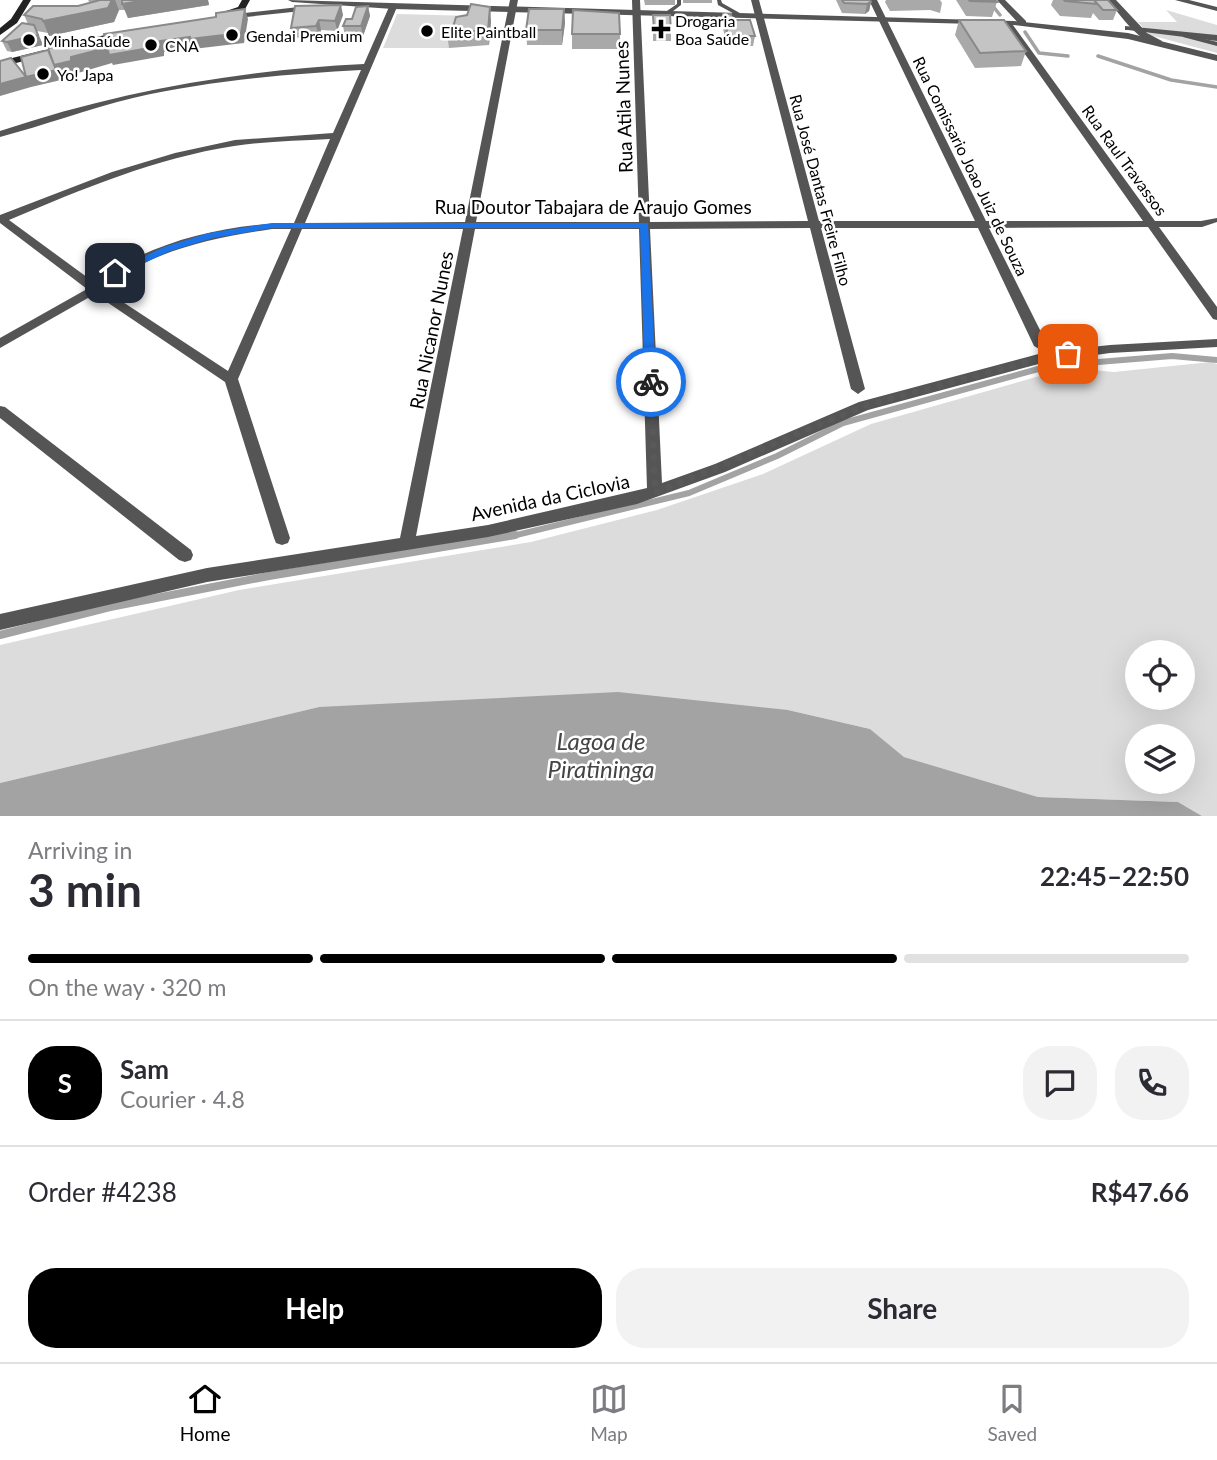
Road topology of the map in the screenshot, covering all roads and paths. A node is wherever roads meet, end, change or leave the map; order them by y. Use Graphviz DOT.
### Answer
graph roads {
  1 [pos="27,0"];
  2 [pos="246,0"];
  3 [pos="292,0"];
  4 [pos="678,0"];
  5 [pos="719,0"];
  6 [pos="755,0"];
  7 [pos="873,0"];
  8 [pos="1001,0"];
  9 [pos="1112,0"];
  10 [pos="1179,0"];
  11 [pos="394,3"];
  12 [pos="337,5"];
  13 [pos="513,5"];
  14 [pos="636,7"];
  15 [pos="1217,9"];
  16 [pos="666,14"];
  17 [pos="742,16"];
  18 [pos="759,16"];
  19 [pos="210,19"];
  20 [pos="883,19"];
  21 [pos="1015,23"];
  22 [pos="1138,29"];
  23 [pos="133,31"];
  24 [pos="0,32"];
  25 [pos="1167,32"];
  26 [pos="1217,38"];
  27 [pos="1159,43"];
  28 [pos="1217,44"];
  29 [pos="0,61"];
  30 [pos="1217,61"];
  31 [pos="367,67"];
  32 [pos="0,134"];
  33 [pos="337,136"];
  34 [pos="1,218"];
  35 [pos="1213,220"];
  36 [pos="1153,224"];
  37 [pos="470,225"];
  38 [pos="645,225"];
  39 [pos="814,225"];
  40 [pos="982,225"];
  41 [pos="298,226"];
  42 [pos="95,289"];
  43 [pos="1217,316"];
  44 [pos="0,344"];
  45 [pos="1217,344"];
  46 [pos="1041,346"];
  47 [pos="231,379"];
  48 [pos="858,389"];
  49 [pos="0,411"];
  50 [pos="655,493"];
  51 [pos="282,538"];
  52 [pos="407,543"];
  53 [pos="185,555"];
  54 [pos="0,622"];
  1 -- 24 [label="main road"];
  2 -- 19 [label="main road"];
  3 -- 12 [label="street"];
  4 -- 16 [label="lane"];
  5 -- 17 [label="lane"];
  6 -- 18 [label="street, Rua José Dantas Freire Filho"];
  7 -- 20 [label="street, Rua Comissario Joao Juiz de Souza"];
  8 -- 21 [label="street, Rua Raul Travassos"];
  9 -- 22 [label="street"];
  10 -- 15 [label="street"];
  11 -- 12 [label="street"];
  11 -- 13 [label="street"];
  11 -- 31 [label="street"];
  12 -- 19 [label="street"];
  13 -- 14 [label="street"];
  13 -- 37 [label="street, Rua Nicanor Nunes"];
  14 -- 16 [label="street"];
  14 -- 38 [label="street, Rua Atila Nunes"];
  16 -- 17 [label="street"];
  17 -- 18 [label="street"];
  18 -- 20 [label="street"];
  18 -- 39 [label="street, Rua José Dantas Freire Filho"];
  20 -- 21 [label="street"];
  20 -- 40 [label="street, Rua Comissario Joao Juiz de Souza"];
  21 -- 22 [label="street"];
  21 -- 27 [label="street"];
  21 -- 30 [label="street"];
  21 -- 36 [label="street, Rua Raul Travassos"];
  22 -- 25 [label="street"];
  22 -- 27 [label="street"];
  23 -- 29 [label="main road"];
  25 -- 26 [label="street"];
  25 -- 28 [label="lane"];
  27 -- 30 [label="street"];
  31 -- 32 [label="street"];
  31 -- 33 [label="street"];
  33 -- 34 [label="street"];
  33 -- 41 [label="street"];
  34 -- 42 [label="street"];
  35 -- 36 [label="street, Rua Doutor Tabajara de Araujo Gomes"];
  36 -- 40 [label="street, Rua Doutor Tabajara de Araujo Gomes"];
  36 -- 43 [label="street, Rua Raul Travassos"];
  37 -- 38 [label="street, Rua Doutor Tabajara de Araujo Gomes"];
  37 -- 41 [label="street, Rua Doutor Tabajara de Araujo Gomes"];
  37 -- 52 [label="street, Rua Nicanor Nunes"];
  38 -- 39 [label="street, Rua Doutor Tabajara de Araujo Gomes"];
  38 -- 50 [label="street, Rua Atila Nunes"];
  39 -- 40 [label="street, Rua Doutor Tabajara de Araujo Gomes"];
  39 -- 48 [label="street, Rua José Dantas Freire Filho"];
  40 -- 46 [label="street, Rua Comissario Joao Juiz de Souza"];
  41 -- 42 [label="street, Rua Doutor Tabajara de Araujo Gomes"];
  41 -- 47 [label="street"];
  42 -- 44 [label="street, Rua Doutor Tabajara de Araujo Gomes"];
  42 -- 47 [label="street"];
  45 -- 50 [label="street, Avenida da Ciclovia"];
  47 -- 51 [label="street"];
  49 -- 53 [label="street"];
  50 -- 52 [label="street, Avenida da Ciclovia"];
  52 -- 54 [label="street, Avenida da Ciclovia"];
}
